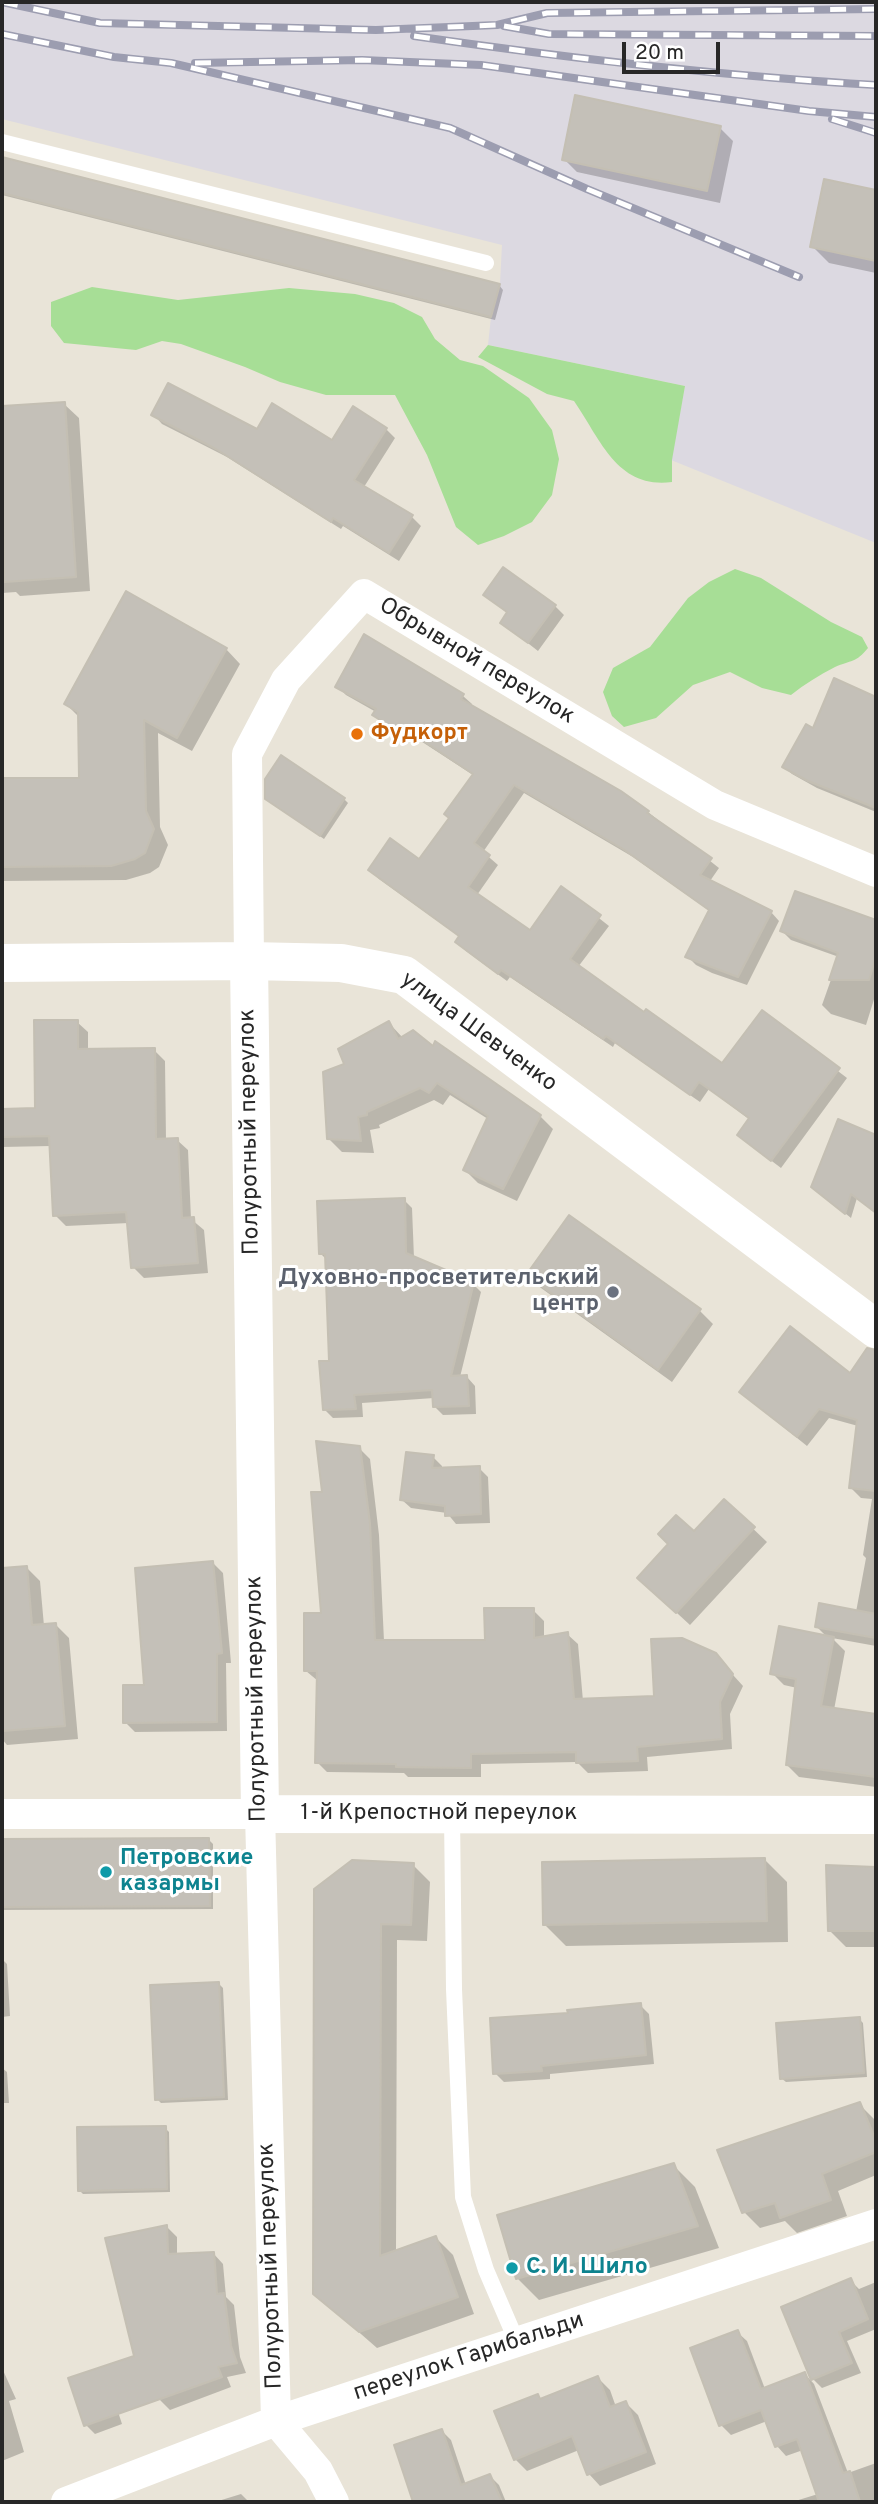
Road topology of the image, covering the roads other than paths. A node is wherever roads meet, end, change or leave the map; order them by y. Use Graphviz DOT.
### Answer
graph roads {
  1 [pos="2,142"];
  2 [pos="486,263"];
  3 [pos="876,872"];
  4 [pos="249,961"];
  5 [pos="2,963"];
  6 [pos="876,1329"];
  7 [pos="2,1814"];
  8 [pos="260,1814"];
  9 [pos="452,1814"];
  10 [pos="876,1815"];
  11 [pos="876,2224"];
  12 [pos="517,2342"];
  13 [pos="276,2421"];
  14 [pos="66,2502"];
  15 [pos="334,2502"];
  1 -- 2 [label="lane"];
  3 -- 4 [label="street, Обрывной переулок"];
  4 -- 5 [label="street, улица Шевченко"];
  4 -- 6 [label="street, улица Шевченко"];
  4 -- 8 [label="street, Полуротный переулок"];
  7 -- 8 [label="street, 1-й Крепостной переулок"];
  8 -- 9 [label="street, 1-й Крепостной переулок"];
  8 -- 13 [label="street, Полуротный переулок"];
  9 -- 10 [label="street, 1-й Крепостной переулок"];
  9 -- 12 [label="lane"];
  11 -- 12 [label="street, переулок Гарибальди"];
  12 -- 13 [label="street, переулок Гарибальди"];
  13 -- 14 [label="street, переулок Гарибальди"];
  13 -- 15 [label="street, Полуротный переулок"];
}
